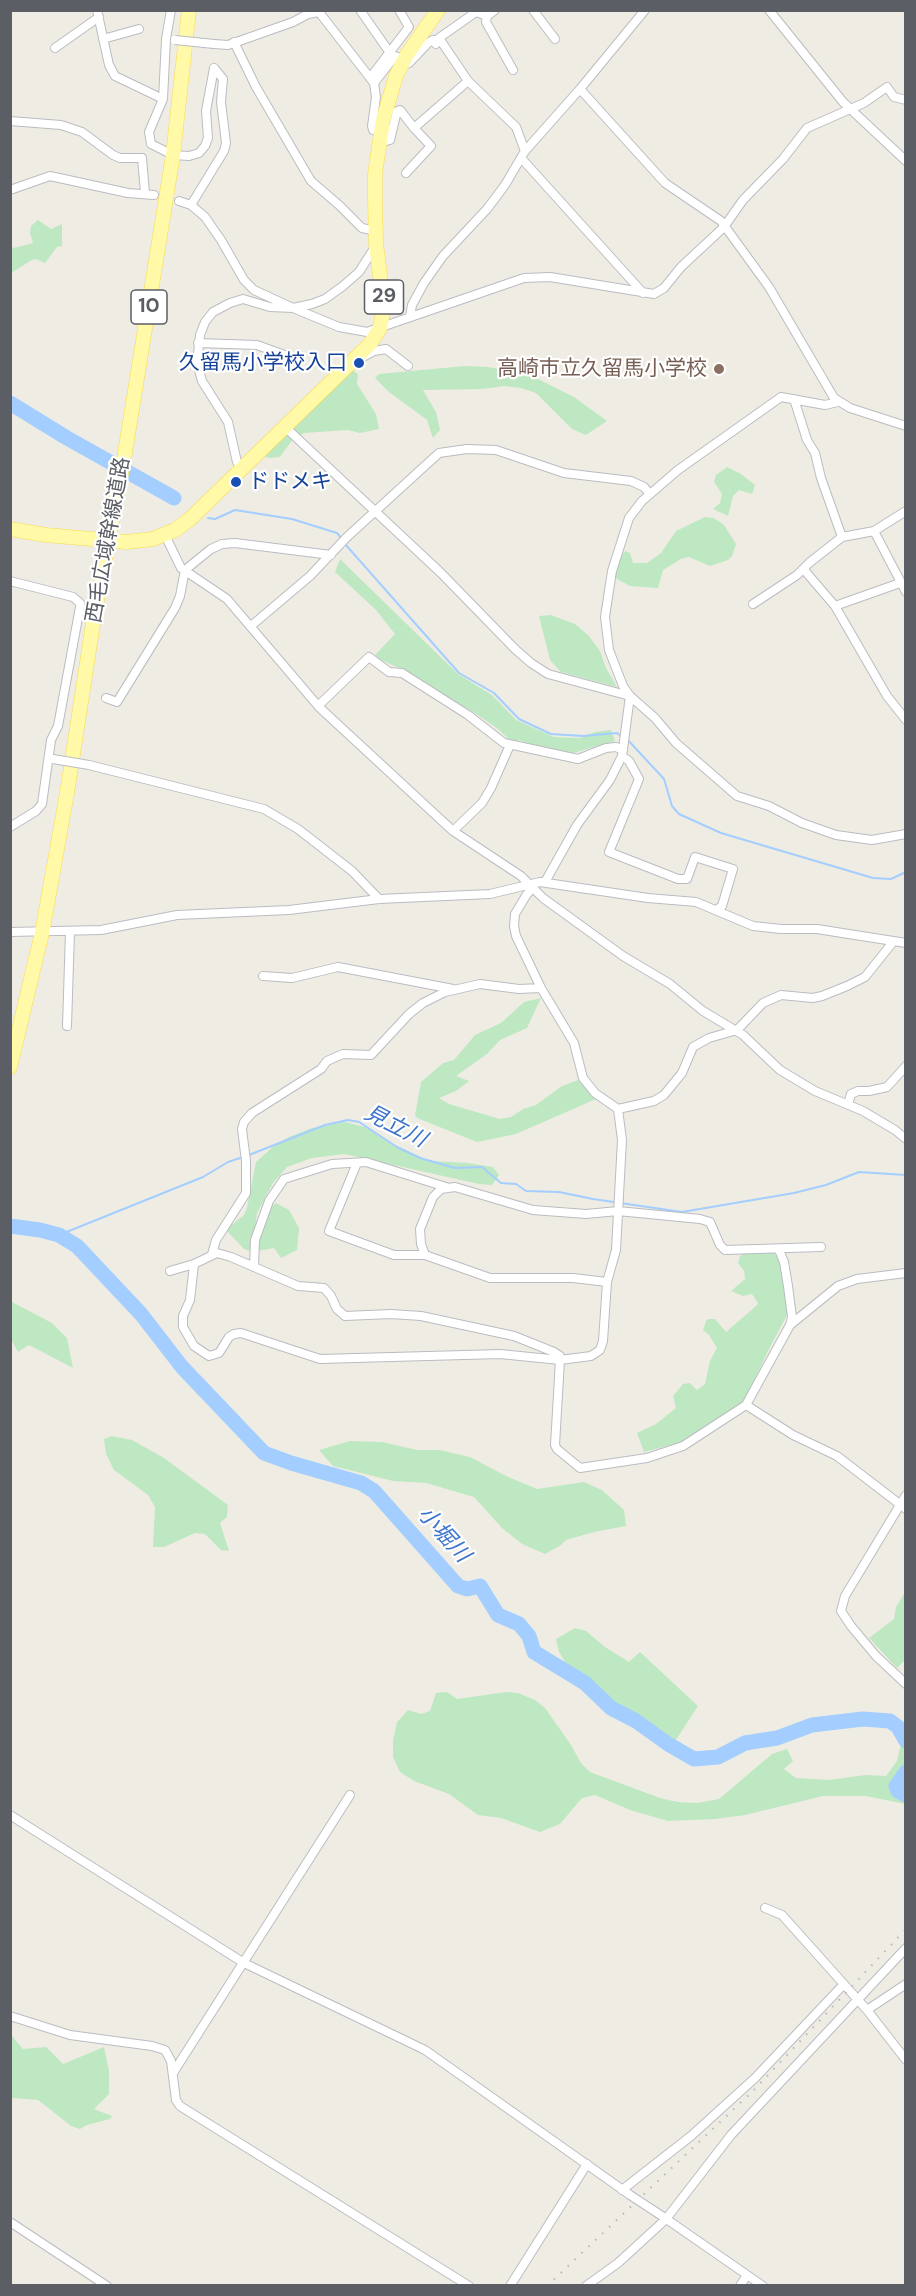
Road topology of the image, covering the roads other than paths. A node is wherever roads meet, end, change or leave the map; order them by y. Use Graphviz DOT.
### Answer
graph roads {
  1 [pos="171,10"];
  2 [pos="189,10"];
  3 [pos="360,10"];
  4 [pos="399,10"];
  5 [pos="438,10"];
  6 [pos="533,10"];
  7 [pos="645,10"];
  8 [pos="769,10"];
  9 [pos="320,11"];
  10 [pos="491,13"];
  11 [pos="98,14"];
  12 [pos="139,29"];
  13 [pos="103,39"];
  14 [pos="555,39"];
  15 [pos="170,40"];
  16 [pos="234,42"];
  17 [pos="436,44"];
  18 [pos="55,48"];
  19 [pos="390,53"];
  20 [pos="403,63"];
  21 [pos="513,70"];
  22 [pos="372,81"];
  23 [pos="468,81"];
  24 [pos="580,89"];
  25 [pos="163,99"];
  26 [pos="906,100"];
  27 [pos="849,109"];
  28 [pos="10,121"];
  29 [pos="414,128"];
  30 [pos="380,137"];
  31 [pos="173,155"];
  32 [pos="524,155"];
  33 [pos="906,160"];
  34 [pos="406,172"];
  35 [pos="10,190"];
  36 [pos="145,193"];
  37 [pos="154,195"];
  38 [pos="179,201"];
  39 [pos="191,205"];
  40 [pos="724,227"];
  41 [pos="376,238"];
  42 [pos="643,293"];
  43 [pos="293,308"];
  44 [pos="410,317"];
  45 [pos="380,328"];
  46 [pos="198,343"];
  47 [pos="287,356"];
  48 [pos="358,357"];
  49 [pos="408,366"];
  50 [pos="794,399"];
  51 [pos="838,402"];
  52 [pos="284,426"];
  53 [pos="906,426"];
  54 [pos="241,467"];
  55 [pos="649,493"];
  56 [pos="376,510"];
  57 [pos="906,511"];
  58 [pos="10,529"];
  59 [pos="874,531"];
  60 [pos="165,535"];
  61 [pos="842,537"];
  62 [pos="108,541"];
  63 [pos="331,555"];
  64 [pos="805,567"];
  65 [pos="186,570"];
  66 [pos="10,581"];
  67 [pos="900,583"];
  68 [pos="906,592"];
  69 [pos="753,604"];
  70 [pos="835,606"];
  71 [pos="251,626"];
  72 [pos="630,696"];
  73 [pos="106,698"];
  74 [pos="318,706"];
  75 [pos="906,720"];
  76 [pos="510,745"];
  77 [pos="622,753"];
  78 [pos="50,759"];
  79 [pos="10,827"];
  80 [pos="453,831"];
  81 [pos="906,834"];
  82 [pos="545,882"];
  83 [pos="532,886"];
  84 [pos="379,899"];
  85 [pos="716,910"];
  86 [pos="70,931"];
  87 [pos="10,932"];
  88 [pos="42,933"];
  89 [pos="893,942"];
  90 [pos="906,943"];
  91 [pos="264,976"];
  92 [pos="541,988"];
  93 [pos="453,989"];
  94 [pos="67,1026"];
  95 [pos="737,1030"];
  96 [pos="906,1066"];
  97 [pos="10,1067"];
  98 [pos="848,1104"];
  99 [pos="618,1109"];
  100 [pos="904,1135"];
  101 [pos="357,1163"];
  102 [pos="447,1188"];
  103 [pos="618,1206"];
  104 [pos="821,1247"];
  105 [pos="779,1250"];
  106 [pos="212,1254"];
  107 [pos="425,1255"];
  108 [pos="194,1264"];
  109 [pos="254,1267"];
  110 [pos="170,1271"];
  111 [pos="906,1274"];
  112 [pos="607,1282"];
  113 [pos="790,1325"];
  114 [pos="560,1360"];
  115 [pos="747,1405"];
  116 [pos="906,1495"];
  117 [pos="903,1507"];
  118 [pos="906,1684"];
  119 [pos="350,1794"];
  120 [pos="10,1815"];
  121 [pos="765,1908"];
  122 [pos="906,1948"];
  123 [pos="244,1963"];
  124 [pos="906,1983"];
  125 [pos="843,1984"];
  126 [pos="857,2000"];
  127 [pos="867,2010"];
  128 [pos="10,2016"];
  129 [pos="906,2060"];
  130 [pos="173,2073"];
  131 [pos="586,2164"];
  132 [pos="622,2190"];
  133 [pos="664,2217"];
  134 [pos="10,2222"];
  135 [pos="747,2275"];
  136 [pos="107,2286"];
  137 [pos="469,2286"];
  138 [pos="510,2286"];
  139 [pos="586,2286"];
  140 [pos="740,2286"];
  141 [pos="763,2286"];
  1 -- 15 [label="street"];
  2 -- 31 [label="main road, 西毛広域幹線道路 / 10"];
  3 -- 19 [label="street"];
  4 -- 19 [label="street"];
  5 -- 20 [label="main road, 29"];
  6 -- 14 [label="street"];
  7 -- 24 [label="street"];
  8 -- 27 [label="street"];
  9 -- 16 [label="street"];
  9 -- 22 [label="street"];
  10 -- 21 [label="street"];
  10 -- 23 [label="street"];
  11 -- 13 [label="street"];
  11 -- 18 [label="street"];
  12 -- 13 [label="street"];
  13 -- 25 [label="street"];
  15 -- 16 [label="street, bridge"];
  15 -- 25 [label="street"];
  16 -- 41 [label="street"];
  17 -- 20 [label="street"];
  19 -- 22 [label="street"];
  20 -- 22 [label="street"];
  20 -- 30 [label="main road, 29"];
  22 -- 30 [label="street"];
  23 -- 29 [label="street"];
  23 -- 32 [label="street"];
  24 -- 32 [label="street"];
  24 -- 40 [label="street"];
  25 -- 31 [label="street"];
  26 -- 27 [label="street"];
  27 -- 33 [label="street"];
  27 -- 40 [label="street"];
  28 -- 36 [label="street"];
  29 -- 30 [label="street"];
  29 -- 34 [label="street"];
  30 -- 41 [label="main road, 29"];
  31 -- 39 [label="street"];
  31 -- 62 [label="main road, 西毛広域幹線道路 / 10"];
  32 -- 42 [label="street"];
  32 -- 44 [label="street"];
  35 -- 36 [label="street"];
  36 -- 37 [label="street"];
  38 -- 39 [label="street"];
  39 -- 43 [label="street"];
  40 -- 42 [label="street"];
  40 -- 51 [label="street"];
  41 -- 43 [label="street"];
  41 -- 45 [label="main road, 29"];
  42 -- 44 [label="street"];
  43 -- 45 [label="street"];
  43 -- 46 [label="street"];
  44 -- 45 [label="street"];
  45 -- 48 [label="main road, 29"];
  46 -- 47 [label="street"];
  46 -- 54 [label="street"];
  48 -- 49 [label="street"];
  48 -- 52 [label="main road, 29"];
  50 -- 51 [label="street"];
  50 -- 55 [label="street"];
  50 -- 61 [label="street"];
  51 -- 53 [label="street"];
  52 -- 54 [label="main road, 29"];
  52 -- 56 [label="street"];
  54 -- 60 [label="main road, 29"];
  55 -- 56 [label="street"];
  55 -- 72 [label="street"];
  56 -- 63 [label="street"];
  56 -- 72 [label="street"];
  57 -- 59 [label="street"];
  58 -- 62 [label="main road, 29"];
  59 -- 61 [label="street"];
  59 -- 67 [label="street"];
  60 -- 62 [label="main road, 29"];
  60 -- 65 [label="street"];
  61 -- 64 [label="street"];
  62 -- 88 [label="main road, 西毛広域幹線道路 / 10"];
  63 -- 65 [label="street"];
  63 -- 71 [label="street"];
  64 -- 69 [label="street"];
  64 -- 70 [label="street"];
  65 -- 71 [label="street"];
  65 -- 73 [label="street"];
  66 -- 78 [label="street"];
  67 -- 68 [label="street"];
  67 -- 70 [label="street"];
  70 -- 75 [label="street"];
  71 -- 74 [label="street"];
  72 -- 77 [label="street"];
  72 -- 81 [label="street"];
  74 -- 76 [label="street"];
  74 -- 80 [label="street"];
  76 -- 77 [label="street"];
  76 -- 80 [label="street"];
  77 -- 82 [label="street"];
  77 -- 85 [label="street"];
  78 -- 79 [label="street"];
  78 -- 84 [label="street, bridge"];
  80 -- 83 [label="street"];
  82 -- 83 [label="street"];
  82 -- 85 [label="street"];
  83 -- 84 [label="street"];
  83 -- 92 [label="street"];
  83 -- 95 [label="street"];
  84 -- 86 [label="street"];
  85 -- 89 [label="street"];
  86 -- 88 [label="street"];
  86 -- 94 [label="street"];
  87 -- 88 [label="street"];
  88 -- 97 [label="main road, 西毛広域幹線道路 / 10"];
  89 -- 90 [label="street"];
  89 -- 95 [label="street"];
  91 -- 93 [label="street"];
  92 -- 93 [label="street"];
  92 -- 99 [label="street"];
  93 -- 106 [label="street"];
  95 -- 98 [label="street"];
  95 -- 99 [label="street"];
  96 -- 98 [label="street"];
  98 -- 100 [label="street"];
  99 -- 103 [label="street"];
  101 -- 102 [label="street"];
  101 -- 107 [label="street"];
  101 -- 109 [label="street"];
  102 -- 103 [label="street"];
  102 -- 107 [label="street"];
  103 -- 105 [label="street"];
  103 -- 112 [label="street"];
  104 -- 105 [label="street"];
  105 -- 113 [label="street"];
  106 -- 108 [label="street"];
  106 -- 109 [label="street"];
  107 -- 112 [label="street"];
  108 -- 110 [label="street"];
  108 -- 114 [label="street"];
  109 -- 114 [label="street"];
  111 -- 113 [label="street"];
  112 -- 114 [label="street"];
  113 -- 115 [label="street"];
  114 -- 115 [label="street"];
  115 -- 117 [label="street"];
  116 -- 117 [label="street"];
  117 -- 118 [label="street"];
  119 -- 123 [label="street"];
  120 -- 123 [label="street"];
  121 -- 125 [label="street"];
  122 -- 126 [label="street"];
  123 -- 130 [label="street"];
  123 -- 131 [label="street"];
  124 -- 127 [label="street"];
  125 -- 126 [label="street"];
  125 -- 132 [label="street"];
  126 -- 127 [label="street"];
  126 -- 133 [label="street"];
  127 -- 129 [label="street"];
  128 -- 130 [label="street"];
  130 -- 137 [label="street"];
  131 -- 132 [label="street"];
  131 -- 138 [label="street"];
  132 -- 133 [label="street, bridge"];
  133 -- 135 [label="street"];
  133 -- 139 [label="street"];
  134 -- 136 [label="street"];
  135 -- 140 [label="street"];
  135 -- 141 [label="street"];
}
